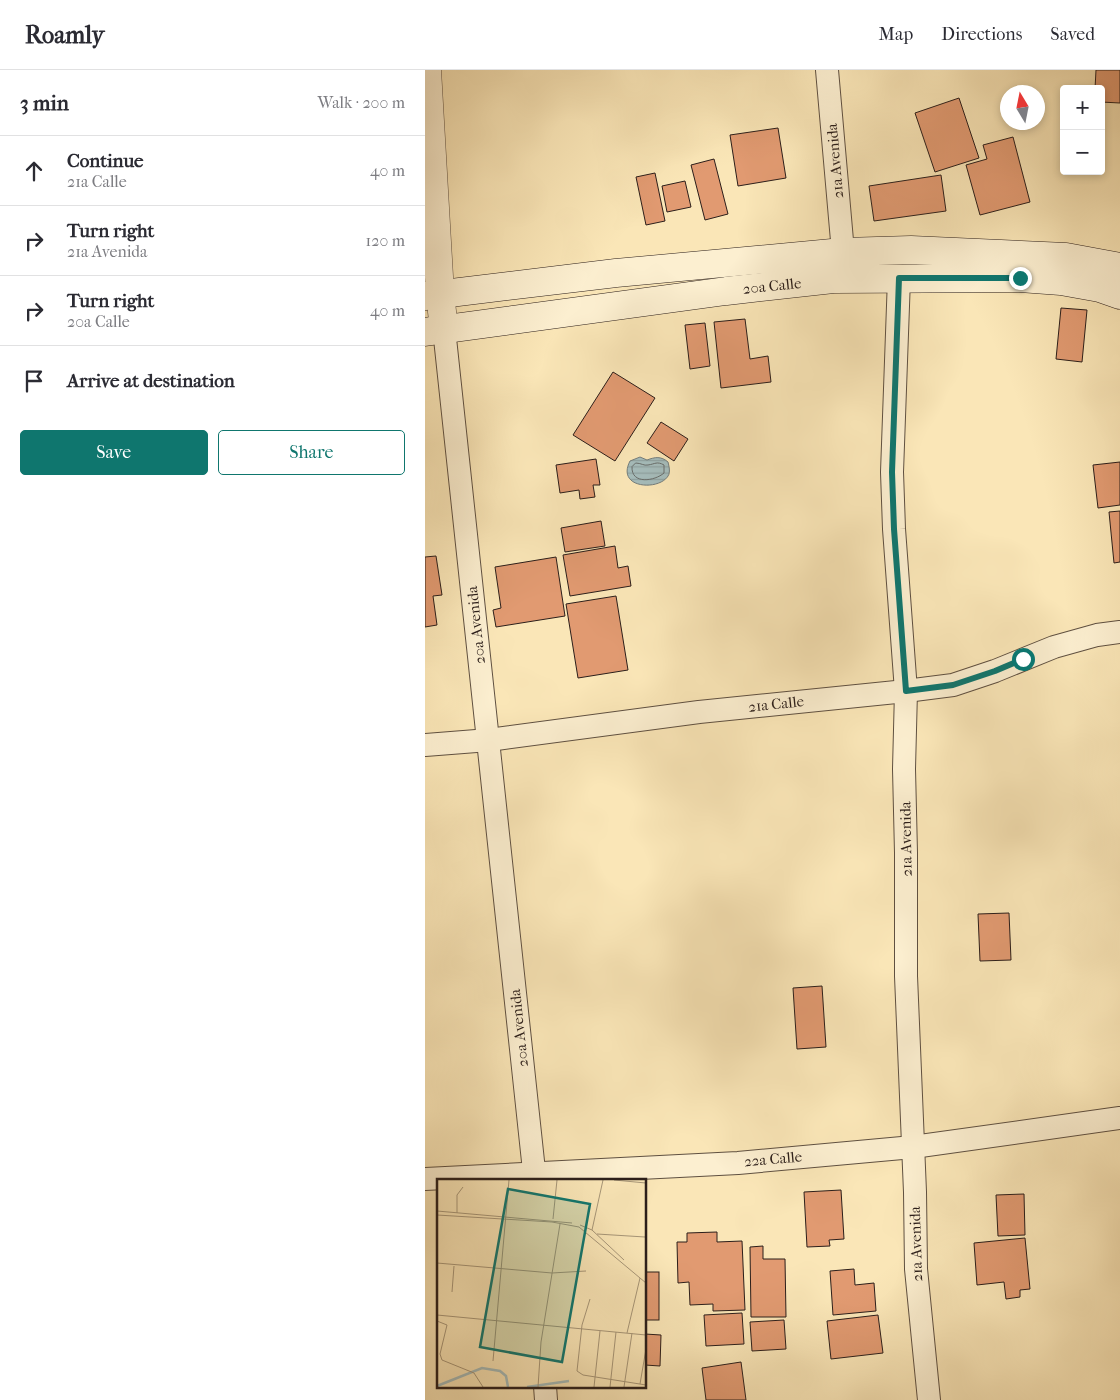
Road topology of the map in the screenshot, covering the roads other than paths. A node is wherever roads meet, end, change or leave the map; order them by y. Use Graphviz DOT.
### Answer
graph roads {
  1 [pos="427,70"];
  2 [pos="827,70"];
  3 [pos="843,252"];
  4 [pos="1120,267"];
  5 [pos="899,278"];
  6 [pos="433,295"];
  7 [pos="1120,295"];
  8 [pos="435,331"];
  9 [pos="1120,632"];
  10 [pos="906,691"];
  11 [pos="489,740"];
  12 [pos="425,745"];
  13 [pos="1120,1118"];
  14 [pos="913,1147"];
  15 [pos="535,1176"];
  16 [pos="425,1179"];
  17 [pos="929,1400"];
  1 -- 6 [label="main road, 20a Avenida"];
  2 -- 3 [label="street, 21a Avenida"];
  3 -- 4 [label="main road, 20a Calle"];
  3 -- 6 [label="main road, 20a Calle"];
  5 -- 7 [label="main road, 20a Calle"];
  5 -- 8 [label="main road, 20a Calle"];
  5 -- 10 [label="street, 21a Avenida"];
  6 -- 8 [label="main road, 20a Avenida"];
  8 -- 11 [label="street, 20a Avenida"];
  9 -- 10 [label="street, 21a Calle"];
  10 -- 11 [label="street, 21a Calle"];
  10 -- 14 [label="street, 21a Avenida"];
  11 -- 12 [label="street, 21a Calle"];
  11 -- 15 [label="street, 20a Avenida"];
  13 -- 14 [label="street, 22a Calle"];
  14 -- 15 [label="street, 22a Calle"];
  14 -- 17 [label="street, 21a Avenida"];
  15 -- 16 [label="street, 22a Calle"];
}
